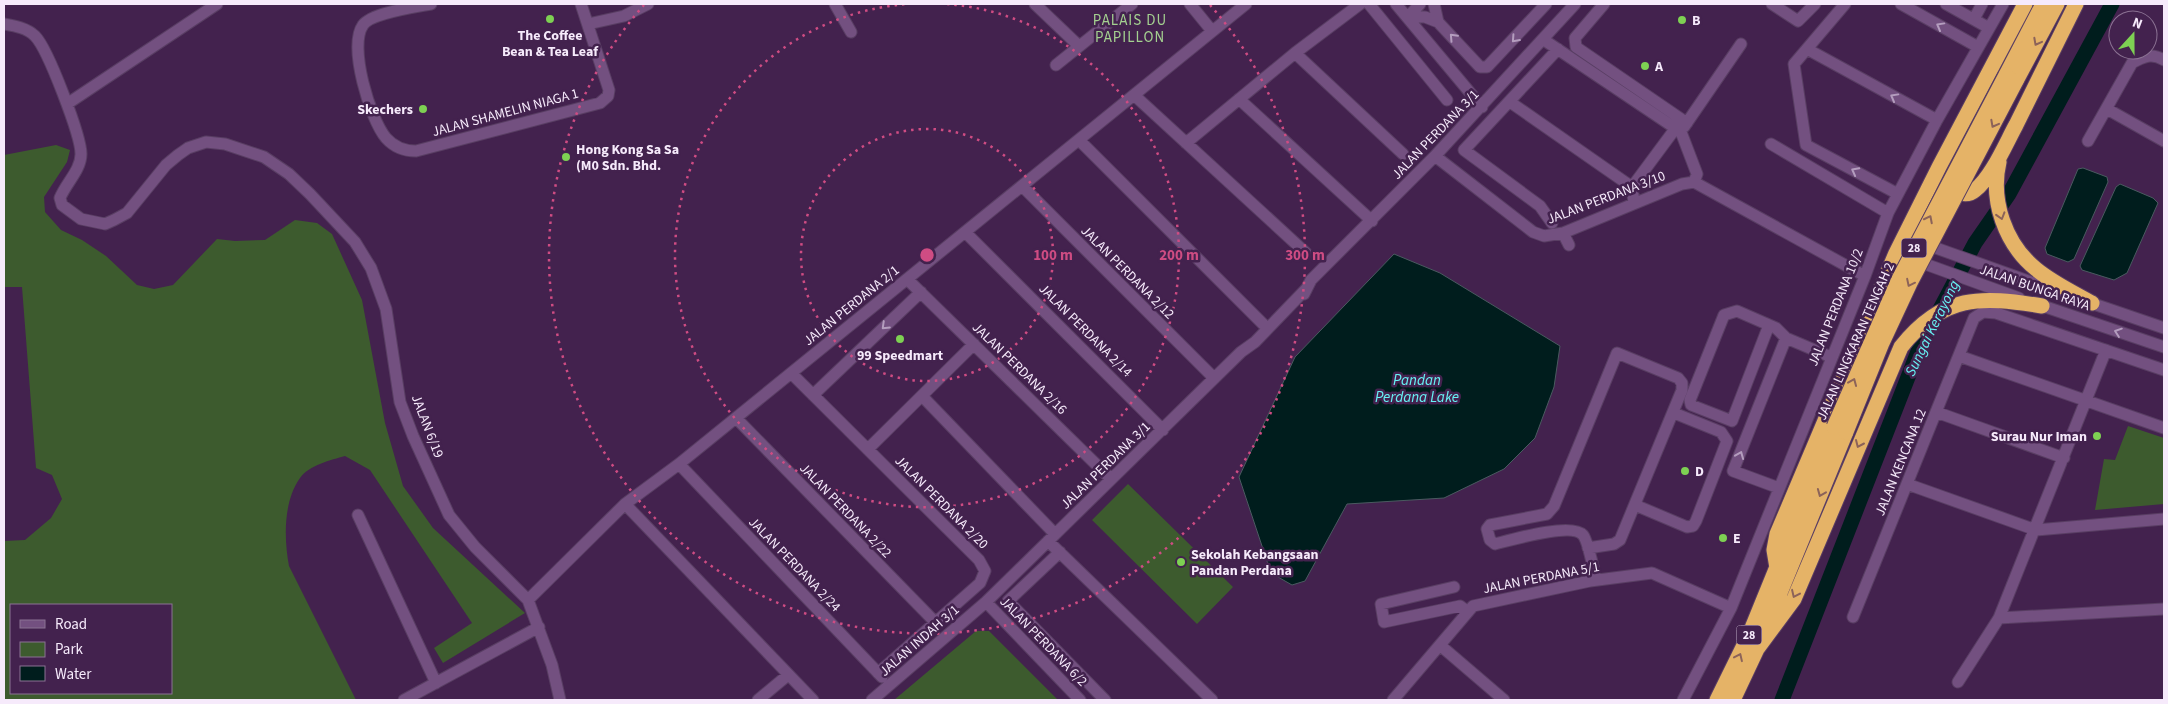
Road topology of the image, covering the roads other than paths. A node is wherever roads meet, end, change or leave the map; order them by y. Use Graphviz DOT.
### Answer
graph roads {
  1 [pos="217,4"];
  2 [pos="431,4"];
  3 [pos="581,4"];
  4 [pos="648,4"];
  5 [pos="835,4"];
  6 [pos="1035,4"];
  7 [pos="1132,4"];
  8 [pos="1190,4"];
  9 [pos="1246,4"];
  10 [pos="1360,4"];
  11 [pos="1369,4"];
  12 [pos="1396,4"];
  13 [pos="1420,4"];
  14 [pos="1434,4"];
  15 [pos="1546,4"];
  16 [pos="1576,4"];
  17 [pos="1604,4"];
  18 [pos="1772,4"];
  19 [pos="1815,4"];
  20 [pos="1845,4"];
  21 [pos="1901,4"];
  22 [pos="1946,4"];
  23 [pos="1982,4"];
  24 [pos="2002,4"];
  25 [pos="2025,4"];
  26 [pos="2043,4"];
  27 [pos="2057,4"];
  28 [pos="2076,4"];
  29 [pos="1408,17"];
  30 [pos="1974,20"];
  31 [pos="1438,22"];
  32 [pos="4,24"];
  33 [pos="588,24"];
  34 [pos="1990,28"];
  35 [pos="1212,31"];
  36 [pos="852,32"];
  37 [pos="1544,40"];
  38 [pos="1742,44"];
  39 [pos="1079,46"];
  40 [pos="1807,48"];
  41 [pos="1978,48"];
  42 [pos="1558,49"];
  43 [pos="1294,53"];
  44 [pos="2164,60"];
  45 [pos="1056,65"];
  46 [pos="2011,78"];
  47 [pos="1134,95"];
  48 [pos="1239,99"];
  49 [pos="1447,100"];
  50 [pos="1510,102"];
  51 [pos="66,104"];
  52 [pos="1482,107"];
  53 [pos="2107,109"];
  54 [pos="1937,120"];
  55 [pos="1688,122"];
  56 [pos="1678,131"];
  57 [pos="1079,140"];
  58 [pos="2088,141"];
  59 [pos="2164,141"];
  60 [pos="1186,143"];
  61 [pos="1771,144"];
  62 [pos="1403,154"];
  63 [pos="2001,154"];
  64 [pos="1435,156"];
  65 [pos="1939,167"];
  66 [pos="1694,182"];
  67 [pos="1022,186"];
  68 [pos="1632,187"];
  69 [pos="1898,194"];
  70 [pos="1634,203"];
  71 [pos="1888,213"];
  72 [pos="1372,221"];
  73 [pos="1552,223"];
  74 [pos="965,232"];
  75 [pos="1563,233"];
  76 [pos="1904,236"];
  77 [pos="1569,245"];
  78 [pos="1306,253"];
  79 [pos="1896,253"];
  80 [pos="1865,276"];
  81 [pos="907,279"];
  82 [pos="1309,284"];
  83 [pos="921,292"];
  84 [pos="2092,303"];
  85 [pos="2042,306"];
  86 [pos="1263,324"];
  87 [pos="1769,325"];
  88 [pos="1863,327"];
  89 [pos="2164,328"];
  90 [pos="1786,338"];
  91 [pos="1905,342"];
  92 [pos="974,344"];
  93 [pos="2164,347"];
  94 [pos="1245,348"];
  95 [pos="2106,350"];
  96 [pos="1959,356"];
  97 [pos="1831,357"];
  98 [pos="2164,370"];
  99 [pos="792,373"];
  100 [pos="1214,378"];
  101 [pos="813,395"];
  102 [pos="922,396"];
  103 [pos="2086,402"];
  104 [pos="1936,412"];
  105 [pos="1674,413"];
  106 [pos="736,418"];
  107 [pos="2164,428"];
  108 [pos="1840,429"];
  109 [pos="1163,430"];
  110 [pos="868,449"];
  111 [pos="2064,458"];
  112 [pos="679,464"];
  113 [pos="1111,479"];
  114 [pos="1907,484"];
  115 [pos="1779,488"];
  116 [pos="625,504"];
  117 [pos="1635,505"];
  118 [pos="358,515"];
  119 [pos="2164,519"];
  120 [pos="2036,530"];
  121 [pos="1051,537"];
  122 [pos="1060,552"];
  123 [pos="1588,553"];
  124 [pos="1777,568"];
  125 [pos="1593,580"];
  126 [pos="1454,587"];
  127 [pos="528,600"];
  128 [pos="986,602"];
  129 [pos="1731,608"];
  130 [pos="2164,609"];
  131 [pos="1465,616"];
  132 [pos="1853,617"];
  133 [pos="1999,618"];
  134 [pos="936,623"];
  135 [pos="539,626"];
  136 [pos="1441,646"];
  137 [pos="1757,649"];
  138 [pos="878,672"];
  139 [pos="788,675"];
  140 [pos="1958,682"];
  141 [pos="436,683"];
  142 [pos="890,685"];
  143 [pos="1497,698"];
  144 [pos="404,700"];
  145 [pos="560,700"];
  146 [pos="758,700"];
  147 [pos="813,700"];
  148 [pos="872,700"];
  149 [pos="1080,700"];
  150 [pos="1105,700"];
  151 [pos="1212,700"];
  152 [pos="1394,700"];
  153 [pos="1683,700"];
  154 [pos="1717,700"];
  155 [pos="1733,700"];
  1 -- 51 [label="street"];
  2 -- 33 [label="street, JALAN SHAMELIN NIAGA 1"];
  3 -- 33 [label="street"];
  4 -- 33 [label="street"];
  5 -- 36 [label="street"];
  6 -- 39 [label="street"];
  7 -- 39 [label="street"];
  8 -- 35 [label="street"];
  9 -- 35 [label="street, JALAN PERDANA 2/1"];
  10 -- 43 [label="street"];
  11 -- 49 [label="street"];
  12 -- 29 [label="street"];
  13 -- 29 [label="street"];
  14 -- 31 [label="street"];
  15 -- 31 [label="street, one-way"];
  16 -- 37 [label="street, JALAN PERDANA 3/1"];
  17 -- 55 [label="street"];
  18 -- 19 [label="street"];
  20 -- 40 [label="street"];
  41 -- 21 [label="street, one-way"];
  22 -- 30 [label="street"];
  23 -- 30 [label="street"];
  24 -- 34 [label="street, JALAN PERDANA 10/2"];
  25 -- 65 [label="highway"];
  26 -- 46 [label="highway, JALAN LINGKARAN TENGAH 2 / 28"];
  27 -- 46 [label="highway, JALAN LINGKARAN TENGAH 2 / 28, one-way"];
  28 -- 63 [label="highway"];
  29 -- 31 [label="street"];
  29 -- 52 [label="street"];
  30 -- 34 [label="street"];
  32 -- 51 [label="street"];
  34 -- 41 [label="street, JALAN PERDANA 10/2"];
  35 -- 47 [label="street, JALAN PERDANA 2/1"];
  37 -- 42 [label="street"];
  37 -- 52 [label="street, JALAN PERDANA 3/1"];
  38 -- 55 [label="street"];
  39 -- 45 [label="street"];
  54 -- 40 [label="street, one-way"];
  69 -- 40 [label="street, one-way"];
  41 -- 54 [label="street, JALAN PERDANA 10/2"];
  42 -- 50 [label="street"];
  42 -- 56 [label="street"];
  43 -- 48 [label="street"];
  43 -- 62 [label="street"];
  44 -- 53 [label="street"];
  46 -- 108 [label="highway, JALAN LINGKARAN TENGAH 2 / 28, bridge"];
  47 -- 57 [label="street, JALAN PERDANA 2/1"];
  47 -- 60 [label="street"];
  48 -- 60 [label="street"];
  48 -- 72 [label="street"];
  50 -- 68 [label="street"];
  50 -- 73 [label="street"];
  51 -- 127 [label="street, JALAN 6/19"];
  52 -- 64 [label="street, JALAN PERDANA 3/1"];
  53 -- 58 [label="street"];
  53 -- 59 [label="street"];
  54 -- 69 [label="street, JALAN PERDANA 10/2"];
  55 -- 56 [label="street"];
  56 -- 66 [label="street"];
  56 -- 68 [label="street"];
  57 -- 67 [label="street, JALAN PERDANA 2/1"];
  57 -- 86 [label="street"];
  60 -- 78 [label="street"];
  61 -- 71 [label="street"];
  63 -- 65 [label="highway"];
  63 -- 84 [label="highway, one-way"];
  64 -- 72 [label="street, JALAN PERDANA 3/1"];
  64 -- 75 [label="street, JALAN PERDANA 3/10"];
  65 -- 76 [label="highway"];
  66 -- 70 [label="street, JALAN PERDANA 3/10"];
  66 -- 80 [label="street"];
  67 -- 74 [label="street, JALAN PERDANA 2/1"];
  67 -- 100 [label="street, JALAN PERDANA 2/12"];
  68 -- 70 [label="street"];
  69 -- 71 [label="street, JALAN PERDANA 10/2"];
  70 -- 75 [label="street, JALAN PERDANA 3/10"];
  71 -- 80 [label="street, JALAN PERDANA 10/2"];
  72 -- 82 [label="street, JALAN PERDANA 3/1"];
  74 -- 81 [label="street, JALAN PERDANA 2/1"];
  74 -- 109 [label="street, JALAN PERDANA 2/14"];
  75 -- 77 [label="street"];
  76 -- 79 [label="highway"];
  76 -- 84 [label="street, JALAN BUNGA RAYA"];
  79 -- 85 [label="street, JALAN BUNGA RAYA"];
  79 -- 88 [label="highway"];
  80 -- 97 [label="street, JALAN PERDANA 10/2"];
  81 -- 83 [label="street, JALAN PERDANA 2/16"];
  81 -- 99 [label="street, JALAN PERDANA 2/1"];
  82 -- 86 [label="street, JALAN PERDANA 3/1"];
  82 -- 94 [label="street, JALAN PERDANA 3/1"];
  83 -- 92 [label="street, JALAN PERDANA 2/16"];
  83 -- 101 [label="street, one-way"];
  84 -- 89 [label="street, JALAN BUNGA RAYA"];
  85 -- 91 [label="highway"];
  93 -- 85 [label="street, JALAN BUNGA RAYA, one-way"];
  86 -- 94 [label="street, JALAN PERDANA 3/1"];
  87 -- 87 [label="street"];
  87 -- 90 [label="street"];
  88 -- 91 [label="highway"];
  124 -- 88 [label="highway, one-way"];
  90 -- 97 [label="street"];
  115 -- 90 [label="street, one-way"];
  91 -- 137 [label="highway, one-way"];
  92 -- 102 [label="street"];
  92 -- 113 [label="street, JALAN PERDANA 2/16"];
  94 -- 100 [label="street, JALAN PERDANA 3/1"];
  95 -- 96 [label="street, JALAN KENCANA 12"];
  95 -- 98 [label="street"];
  95 -- 103 [label="street"];
  96 -- 103 [label="street"];
  96 -- 104 [label="street, JALAN KENCANA 12"];
  97 -- 115 [label="street, JALAN PERDANA 10/2"];
  99 -- 101 [label="street, JALAN PERDANA 2/20"];
  99 -- 106 [label="street, JALAN PERDANA 2/1"];
  100 -- 109 [label="street, JALAN PERDANA 3/1"];
  101 -- 110 [label="street, JALAN PERDANA 2/20"];
  102 -- 110 [label="street"];
  102 -- 121 [label="street"];
  103 -- 107 [label="street"];
  103 -- 111 [label="street"];
  104 -- 111 [label="street"];
  104 -- 114 [label="street, JALAN KENCANA 12"];
  105 -- 117 [label="street"];
  105 -- 117 [label="street"];
  105 -- 123 [label="street"];
  106 -- 112 [label="street, JALAN PERDANA 2/1"];
  106 -- 134 [label="street, JALAN PERDANA 2/22"];
  108 -- 124 [label="highway, JALAN LINGKARAN TENGAH 2 / 28"];
  108 -- 137 [label="highway, JALAN LINGKARAN TENGAH 2 / 28, one-way"];
  109 -- 113 [label="street, JALAN PERDANA 3/1"];
  110 -- 134 [label="street, JALAN PERDANA 2/20"];
  111 -- 120 [label="street"];
  112 -- 116 [label="street, JALAN PERDANA 2/1"];
  112 -- 138 [label="street, JALAN PERDANA 2/24"];
  113 -- 121 [label="street, JALAN PERDANA 3/1"];
  114 -- 120 [label="street"];
  114 -- 132 [label="street, JALAN KENCANA 12"];
  115 -- 129 [label="street, JALAN PERDANA 10/2"];
  116 -- 127 [label="street, JALAN PERDANA 2/1"];
  116 -- 139 [label="street"];
  117 -- 123 [label="street"];
  118 -- 141 [label="street"];
  119 -- 120 [label="street"];
  120 -- 133 [label="street"];
  121 -- 122 [label="street"];
  121 -- 128 [label="street, JALAN PERDANA 3/1"];
  122 -- 150 [label="street"];
  122 -- 151 [label="street"];
  123 -- 125 [label="street"];
  154 -- 124 [label="highway, JALAN LINGKARAN TENGAH 2 / 28, one-way"];
  125 -- 129 [label="street, JALAN PERDANA 5/1"];
  125 -- 131 [label="street, JALAN PERDANA 5/1"];
  126 -- 131 [label="street"];
  127 -- 135 [label="street"];
  128 -- 142 [label="street, JALAN INDAH 3/1"];
  128 -- 149 [label="street, JALAN PERDANA 6/2"];
  129 -- 153 [label="street, JALAN PERDANA 10/2"];
  130 -- 133 [label="street"];
  131 -- 136 [label="street, JALAN PERDANA 5/1"];
  133 -- 140 [label="street"];
  134 -- 138 [label="street, JALAN PERDANA 2/20"];
  135 -- 141 [label="street"];
  135 -- 145 [label="street"];
  136 -- 143 [label="street"];
  136 -- 152 [label="street, JALAN PERDANA 5/1"];
  137 -- 155 [label="highway, JALAN LINGKARAN TENGAH 2 / 28"];
  138 -- 142 [label="street, JALAN PERDANA 2/24"];
  139 -- 146 [label="street"];
  139 -- 147 [label="street"];
  141 -- 144 [label="street"];
  142 -- 148 [label="street, JALAN INDAH 3/1"];
}
